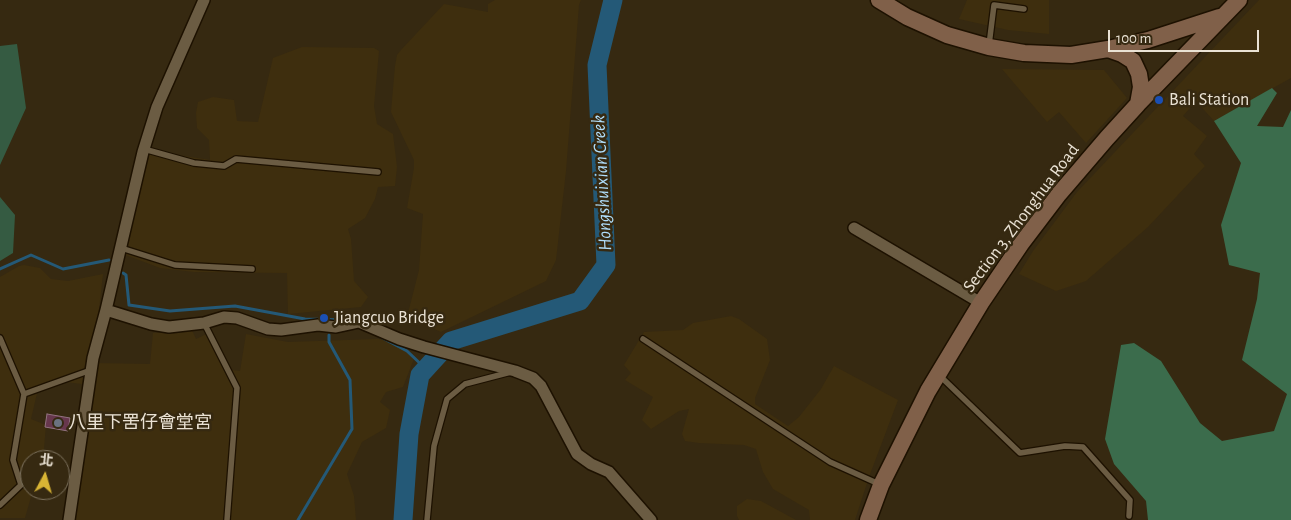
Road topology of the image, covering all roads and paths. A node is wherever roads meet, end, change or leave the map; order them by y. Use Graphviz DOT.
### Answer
graph roads {
  1 [pos="879,0"];
  2 [pos="1239,0"];
  3 [pos="202,1"];
  4 [pos="1024,9"];
  5 [pos="1224,15"];
  6 [pos="989,47"];
  7 [pos="1108,50"];
  8 [pos="1138,104"];
  9 [pos="144,149"];
  10 [pos="378,172"];
  11 [pos="854,228"];
  12 [pos="121,248"];
  13 [pos="252,269"];
  14 [pos="981,303"];
  15 [pos="106,310"];
  16 [pos="204,323"];
  17 [pos="0,338"];
  18 [pos="643,339"];
  19 [pos="510,369"];
  20 [pos="91,370"];
  21 [pos="938,374"];
  22 [pos="24,394"];
  23 [pos="881,485"];
  24 [pos="0,505"];
  25 [pos="1129,516"];
  26 [pos="70,520"];
  27 [pos="227,520"];
  28 [pos="427,520"];
  29 [pos="651,520"];
  30 [pos="868,520"];
  1 -- 6 [label="main road"];
  2 -- 5 [label="main road, Section 3, Zhonghua Road"];
  3 -- 9 [label="street"];
  4 -- 6 [label="lane"];
  5 -- 7 [label="main road"];
  5 -- 8 [label="main road, Section 3, Zhonghua Road"];
  6 -- 7 [label="main road"];
  7 -- 8 [label="main road"];
  8 -- 14 [label="main road, Section 3, Zhonghua Road"];
  9 -- 10 [label="lane"];
  9 -- 12 [label="street"];
  11 -- 14 [label="street"];
  12 -- 13 [label="lane"];
  12 -- 15 [label="street"];
  14 -- 21 [label="main road, Section 3, Zhonghua Road"];
  15 -- 16 [label="street"];
  15 -- 20 [label="street"];
  16 -- 19 [label="street"];
  16 -- 27 [label="lane"];
  17 -- 22 [label="lane"];
  18 -- 23 [label="lane"];
  19 -- 28 [label="lane"];
  19 -- 29 [label="street"];
  20 -- 22 [label="lane"];
  20 -- 26 [label="street"];
  21 -- 23 [label="main road, Section 3, Zhonghua Road"];
  21 -- 25 [label="lane"];
  22 -- 24 [label="lane"];
  23 -- 30 [label="main road, Section 3, Zhonghua Road"];
}
